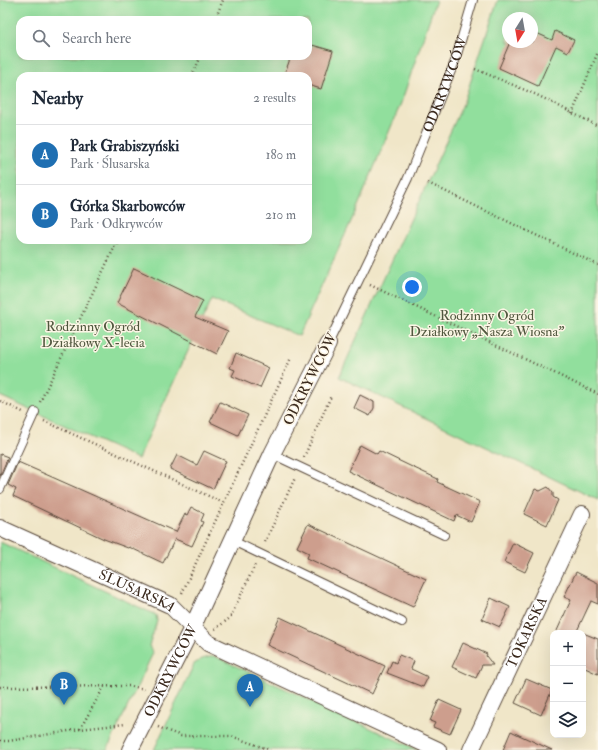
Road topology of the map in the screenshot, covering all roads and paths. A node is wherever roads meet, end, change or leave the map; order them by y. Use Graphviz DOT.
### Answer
graph roads {
  1 [pos="223,0"];
  2 [pos="473,0"];
  3 [pos="217,16"];
  4 [pos="598,52"];
  5 [pos="199,60"];
  6 [pos="475,69"];
  7 [pos="194,72"];
  8 [pos="572,114"];
  9 [pos="598,126"];
  10 [pos="428,183"];
  11 [pos="116,244"];
  12 [pos="598,265"];
  13 [pos="380,289"];
  14 [pos="328,344"];
  15 [pos="291,358"];
  16 [pos="598,394"];
  17 [pos="0,401"];
  18 [pos="34,414"];
  19 [pos="272,454"];
  20 [pos="0,489"];
  21 [pos="224,503"];
  22 [pos="582,514"];
  23 [pos="0,528"];
  24 [pos="444,535"];
  25 [pos="233,541"];
  26 [pos="257,558"];
  27 [pos="178,595"];
  28 [pos="402,622"];
  29 [pos="193,626"];
  30 [pos="214,631"];
  31 [pos="104,686"];
  32 [pos="0,687"];
  33 [pos="157,694"];
  34 [pos="80,729"];
  35 [pos="130,750"];
  36 [pos="438,750"];
  37 [pos="471,750"];
  1 -- 3 [label="path"];
  2 -- 14 [label="lane, ODKRYWCÓW"];
  4 -- 8 [label="path"];
  5 -- 7 [label="path"];
  6 -- 8 [label="path"];
  8 -- 9 [label="path"];
  10 -- 12 [label="path"];
  11 -- 18 [label="path"];
  13 -- 16 [label="path"];
  14 -- 19 [label="street, ODKRYWCÓW"];
  15 -- 21 [label="path"];
  17 -- 18 [label="path"];
  18 -- 20 [label="lane"];
  18 -- 21 [label="path"];
  19 -- 24 [label="lane"];
  19 -- 25 [label="street, ODKRYWCÓW"];
  21 -- 27 [label="path"];
  22 -- 37 [label="street, TOKARSKA"];
  23 -- 29 [label="street, ŚLUSARSKA"];
  25 -- 28 [label="lane"];
  25 -- 29 [label="street, ODKRYWCÓW"];
  26 -- 30 [label="path"];
  29 -- 33 [label="street, ODKRYWCÓW"];
  29 -- 36 [label="street, ŚLUSARSKA"];
  31 -- 32 [label="path"];
  31 -- 33 [label="path"];
  31 -- 34 [label="path"];
  33 -- 35 [label="street, ODKRYWCÓW"];
}
